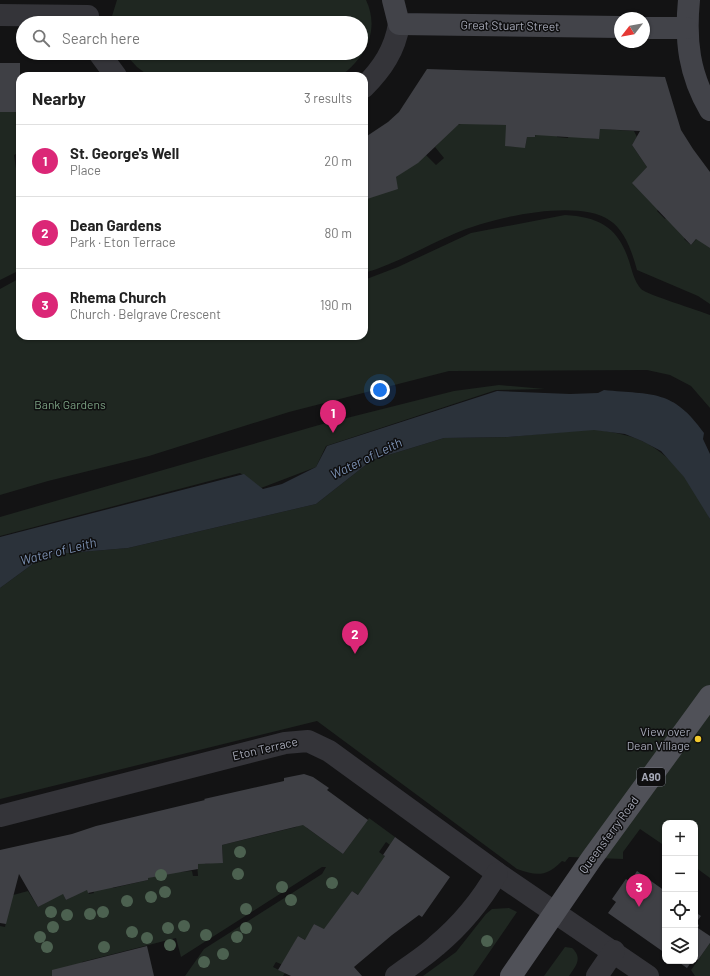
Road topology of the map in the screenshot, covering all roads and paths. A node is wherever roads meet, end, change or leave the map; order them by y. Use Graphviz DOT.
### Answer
graph roads {
  1 [pos="393,0"];
  2 [pos="689,0"];
  3 [pos="89,13"];
  4 [pos="0,15"];
  5 [pos="399,24"];
  6 [pos="614,27"];
  7 [pos="650,28"];
  8 [pos="686,28"];
  9 [pos="104,60"];
  10 [pos="113,72"];
  11 [pos="368,82"];
  12 [pos="710,110"];
  13 [pos="710,696"];
  14 [pos="0,816"];
  15 [pos="497,873"];
  16 [pos="555,911"];
  17 [pos="614,951"];
  18 [pos="396,976"];
  19 [pos="511,976"];
  20 [pos="597,976"];
  21 [pos="648,976"];
  1 -- 5 [label="street"];
  2 -- 8 [label="street"];
  3 -- 4 [label="street"];
  5 -- 6 [label="street, Great Stuart Street"];
  5 -- 11 [label="street"];
  7 -- 8 [label="street"];
  8 -- 12 [label="street"];
  9 -- 10 [label="street"];
  13 -- 16 [label="main road, Queensferry Road / A90"];
  14 -- 15 [label="street, Eton Terrace"];
  15 -- 16 [label="street, Eton Terrace"];
  15 -- 18 [label="street"];
  16 -- 17 [label="street, Eton Terrace"];
  16 -- 19 [label="main road, Queensferry Road / A90"];
  17 -- 20 [label="street"];
  17 -- 21 [label="street, Eton Terrace"];
}
